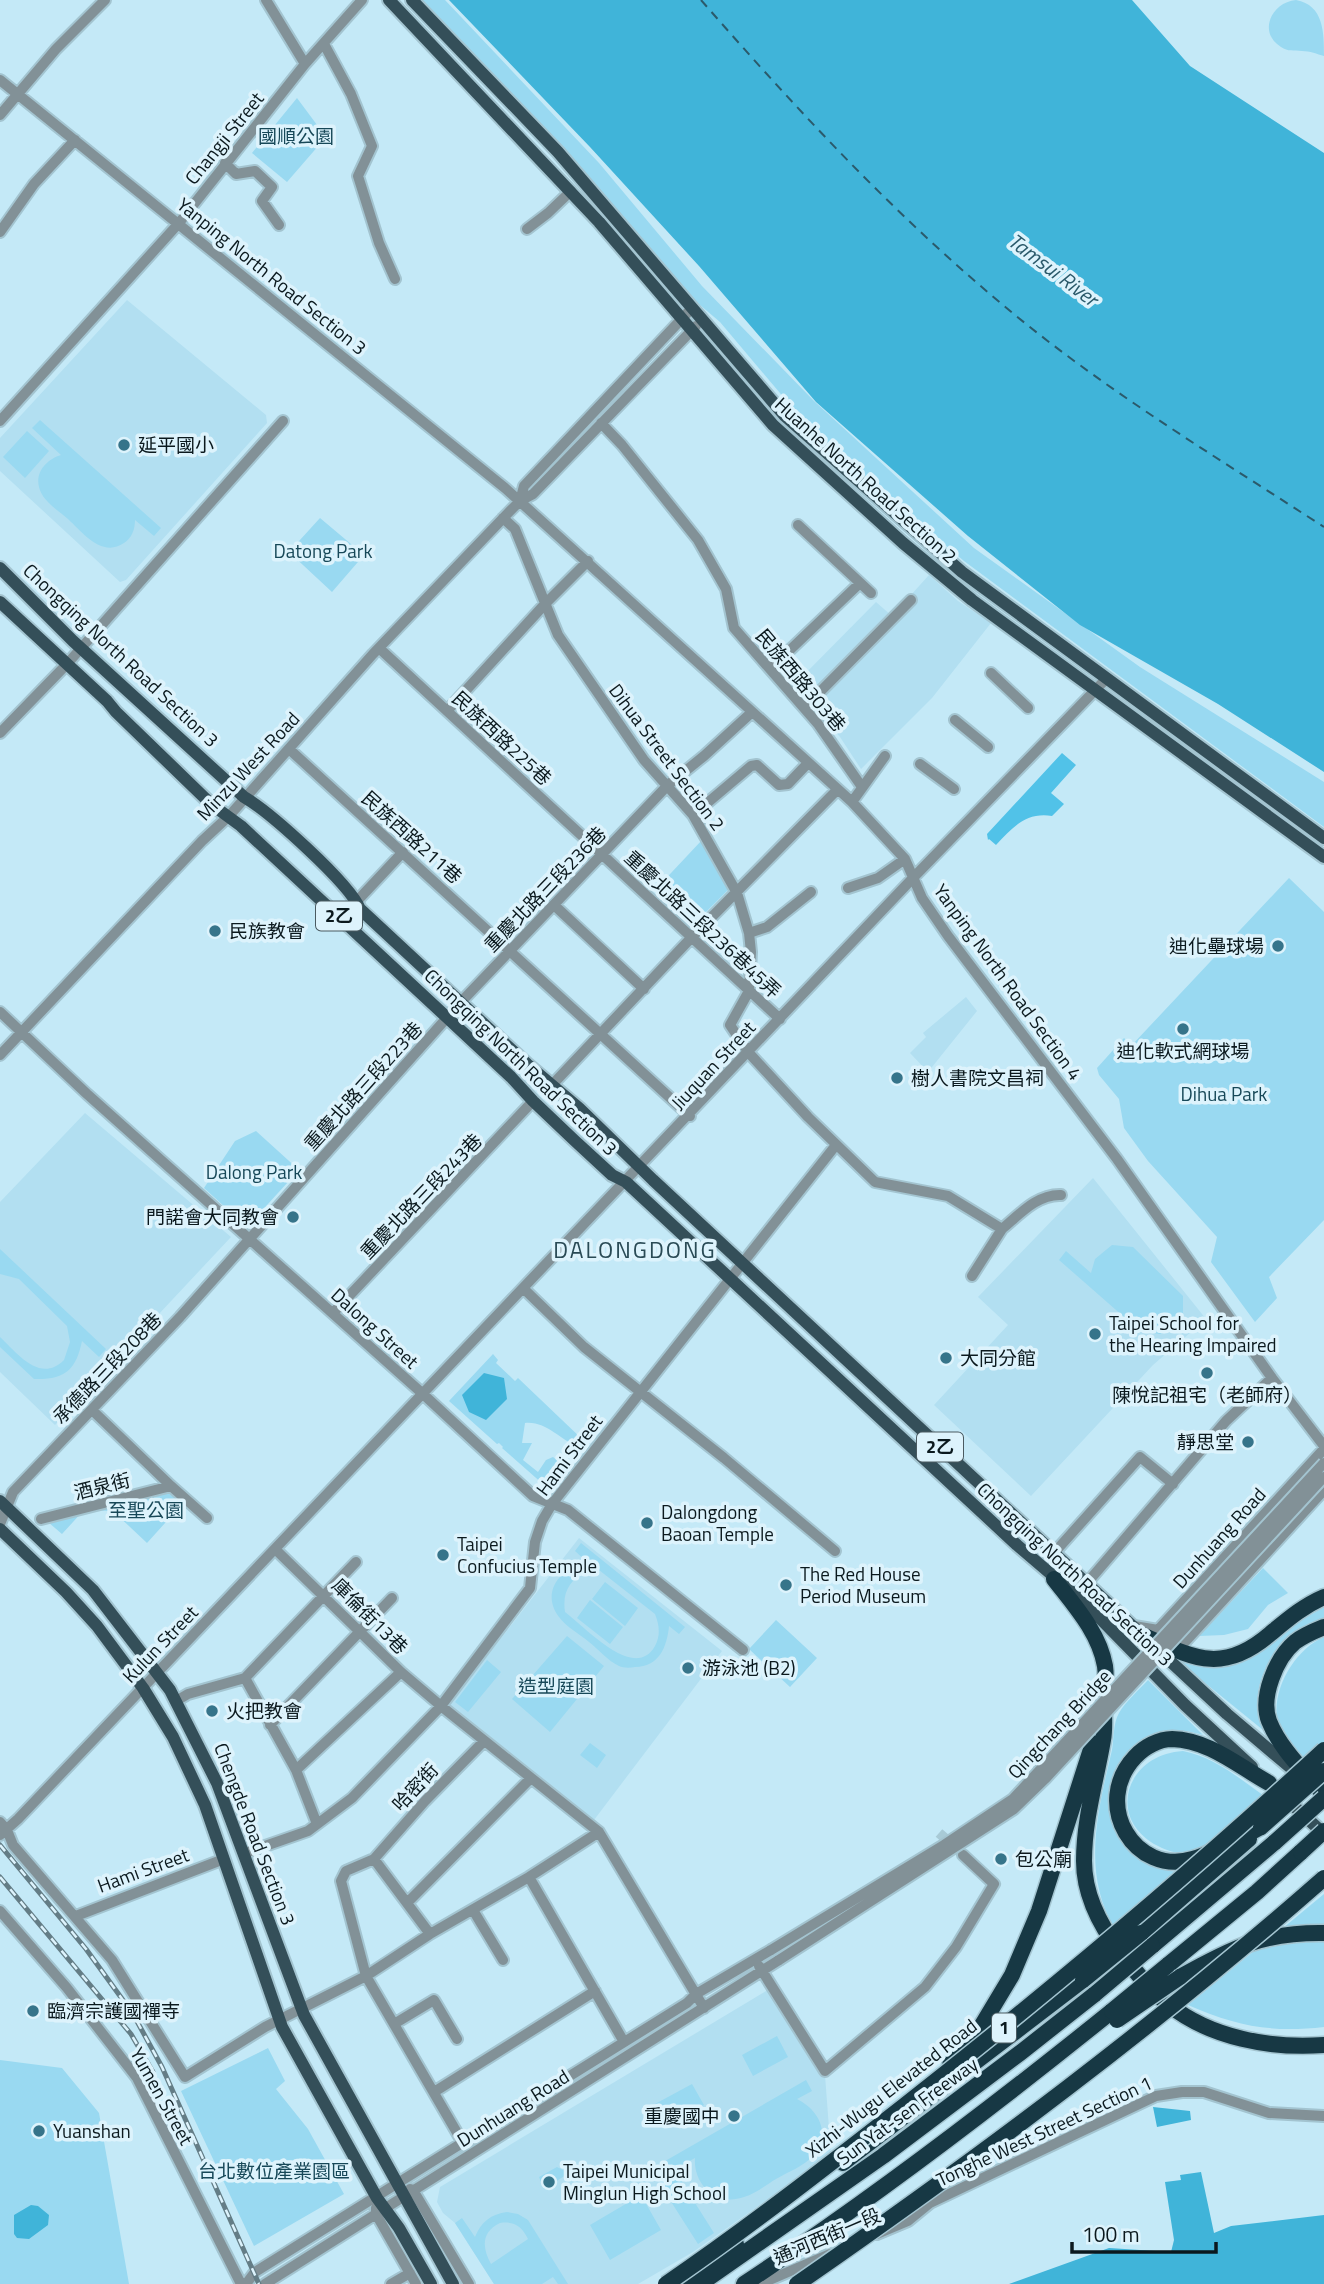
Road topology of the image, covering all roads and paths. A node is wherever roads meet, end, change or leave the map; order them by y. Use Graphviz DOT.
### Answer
graph roads {
  1 [pos="105,0"];
  2 [pos="266,0"];
  3 [pos="362,0"];
  4 [pos="389,0"];
  5 [pos="412,0"];
  6 [pos="324,44"];
  7 [pos="305,64"];
  8 [pos="0,80"];
  9 [pos="18,94"];
  10 [pos="0,115"];
  11 [pos="75,140"];
  12 [pos="225,163"];
  13 [pos="571,191"];
  14 [pos="179,223"];
  15 [pos="279,225"];
  16 [pos="527,229"];
  17 [pos="0,232"];
  18 [pos="395,279"];
  19 [pos="692,308"];
  20 [pos="681,319"];
  21 [pos="703,320"];
  22 [pos="692,331"];
  23 [pos="0,421"];
  24 [pos="282,421"];
  25 [pos="601,423"];
  26 [pos="520,501"];
  27 [pos="503,519"];
  28 [pos="798,525"];
  29 [pos="588,561"];
  30 [pos="0,568"];
  31 [pos="860,583"];
  32 [pos="871,593"];
  33 [pos="911,600"];
  34 [pos="0,602"];
  35 [pos="545,604"];
  36 [pos="80,647"];
  37 [pos="379,648"];
  38 [pos="67,664"];
  39 [pos="770,668"];
  40 [pos="991,673"];
  41 [pos="1106,679"];
  42 [pos="1096,691"];
  43 [pos="804,708"];
  44 [pos="1028,708"];
  45 [pos="447,711"];
  46 [pos="751,713"];
  47 [pos="955,720"];
  48 [pos="0,733"];
  49 [pos="988,747"];
  50 [pos="289,749"];
  51 [pos="886,756"];
  52 [pos="808,763"];
  53 [pos="920,764"];
  54 [pos="668,785"];
  55 [pos="862,787"];
  56 [pos="954,789"];
  57 [pos="837,790"];
  58 [pos="244,797"];
  59 [pos="852,802"];
  60 [pos="693,815"];
  61 [pos="229,816"];
  62 [pos="1324,838"];
  63 [pos="403,852"];
  64 [pos="602,855"];
  65 [pos="1324,857"];
  66 [pos="905,859"];
  67 [pos="912,879"];
  68 [pos="848,888"];
  69 [pos="811,892"];
  70 [pos="737,893"];
  71 [pos="357,901"];
  72 [pos="554,905"];
  73 [pos="749,933"];
  74 [pos="692,937"];
  75 [pos="511,951"];
  76 [pos="644,989"];
  77 [pos="749,991"];
  78 [pos="461,1002"];
  79 [pos="0,1012"];
  80 [pos="448,1017"];
  81 [pos="780,1019"];
  82 [pos="22,1031"];
  83 [pos="601,1034"];
  84 [pos="749,1053"];
  85 [pos="0,1055"];
  86 [pos="552,1085"];
  87 [pos="533,1101"];
  88 [pos="690,1115"];
  89 [pos="836,1145"];
  90 [pos="640,1167"];
  91 [pos="626,1182"];
  92 [pos="1061,1195"];
  93 [pos="1002,1229"];
  94 [pos="249,1241"];
  95 [pos="741,1262"];
  96 [pos="972,1276"];
  97 [pos="729,1278"];
  98 [pos="524,1289"];
  99 [pos="333,1313"];
  100 [pos="1272,1378"];
  101 [pos="639,1392"];
  102 [pos="423,1394"];
  103 [pos="92,1410"];
  104 [pos="1324,1448"];
  105 [pos="1324,1463"];
  106 [pos="345,1476"];
  107 [pos="1324,1477"];
  108 [pos="1173,1484"];
  109 [pos="171,1486"];
  110 [pos="1324,1490"];
  111 [pos="3,1504"];
  112 [pos="552,1504"];
  113 [pos="207,1518"];
  114 [pos="41,1519"];
  115 [pos="0,1527"];
  116 [pos="275,1549"];
  117 [pos="835,1551"];
  118 [pos="1054,1553"];
  119 [pos="356,1562"];
  120 [pos="1054,1579"];
  121 [pos="1087,1583"];
  122 [pos="324,1595"];
  123 [pos="1324,1597"];
  124 [pos="392,1598"];
  125 [pos="1324,1627"];
  126 [pos="1135,1629"];
  127 [pos="362,1632"];
  128 [pos="1183,1644"];
  129 [pos="743,1650"];
  130 [pos="401,1672"];
  131 [pos="158,1673"];
  132 [pos="245,1678"];
  133 [pos="143,1688"];
  134 [pos="176,1701"];
  135 [pos="441,1706"];
  136 [pos="1104,1712"];
  137 [pos="270,1725"];
  138 [pos="484,1741"];
  139 [pos="1324,1750"];
  140 [pos="296,1770"];
  141 [pos="1324,1771"];
  142 [pos="531,1778"];
  143 [pos="1269,1783"];
  144 [pos="1324,1797"];
  145 [pos="317,1824"];
  146 [pos="1261,1827"];
  147 [pos="2,1829"];
  148 [pos="600,1832"];
  149 [pos="1324,1832"];
  150 [pos="1324,1842"];
  151 [pos="245,1853"];
  152 [pos="1303,1854"];
  153 [pos="963,1855"];
  154 [pos="223,1859"];
  155 [pos="374,1859"];
  156 [pos="528,1877"];
  157 [pos="1324,1878"];
  158 [pos="407,1903"];
  159 [pos="0,1910"];
  160 [pos="473,1910"];
  161 [pos="76,1916"];
  162 [pos="1324,1933"];
  163 [pos="430,1934"];
  164 [pos="771,1950"];
  165 [pos="503,1960"];
  166 [pos="755,1960"];
  167 [pos="779,1960"];
  168 [pos="763,1972"];
  169 [pos="366,1976"];
  170 [pos="595,1991"];
  171 [pos="696,1994"];
  172 [pos="704,2008"];
  173 [pos="290,2013"];
  174 [pos="1115,2015"];
  175 [pos="394,2024"];
  176 [pos="457,2039"];
  177 [pos="624,2042"];
  178 [pos="1324,2045"];
  179 [pos="434,2092"];
  180 [pos="1324,2116"];
  181 [pos="901,2119"];
  182 [pos="463,2143"];
  183 [pos="405,2191"];
  184 [pos="379,2207"];
  185 [pos="410,2273"];
  186 [pos="269,2283"];
  187 [pos="244,2284"];
  188 [pos="391,2284"];
  189 [pos="416,2284"];
  190 [pos="431,2284"];
  191 [pos="453,2284"];
  192 [pos="469,2284"];
  193 [pos="666,2284"];
  194 [pos="688,2284"];
  195 [pos="700,2284"];
  196 [pos="744,2284"];
  197 [pos="760,2284"];
  198 [pos="797,2284"];
  1 -- 9 [label="street"];
  2 -- 7 [label="street"];
  3 -- 6 [label="street, Changji Street"];
  4 -- 13 [label="main road, Huanhe North Road Section 2"];
  5 -- 19 [label="main road, Huanhe North Road Section 2"];
  6 -- 7 [label="street, Changji Street"];
  6 -- 18 [label="street"];
  7 -- 12 [label="street, Changji Street"];
  8 -- 9 [label="street, Yanping North Road Section 3"];
  9 -- 10 [label="street"];
  9 -- 11 [label="street, Yanping North Road Section 3"];
  11 -- 14 [label="street, Yanping North Road Section 3"];
  11 -- 17 [label="street"];
  12 -- 14 [label="street, Changji Street"];
  12 -- 15 [label="street"];
  13 -- 16 [label="street"];
  13 -- 20 [label="main road, Huanhe North Road Section 2"];
  14 -- 23 [label="street, Changji Street"];
  14 -- 26 [label="street, Yanping North Road Section 3"];
  19 -- 20 [label="street, Minzu West Road"];
  19 -- 21 [label="main road, Huanhe North Road Section 2"];
  20 -- 22 [label="main road, Huanhe North Road Section 2"];
  20 -- 26 [label="street, Minzu West Road"];
  21 -- 22 [label="street, Minzu West Road"];
  21 -- 41 [label="main road, Huanhe North Road Section 2"];
  22 -- 25 [label="street, Minzu West Road"];
  22 -- 42 [label="main road, Huanhe North Road Section 2"];
  24 -- 36 [label="street"];
  25 -- 26 [label="street, Minzu West Road"];
  25 -- 39 [label="street, 民族西路303巷"];
  26 -- 27 [label="street, Minzu West Road"];
  26 -- 29 [label="street, Yanping North Road Section 4"];
  27 -- 35 [label="street, Dihua Street Section 2"];
  27 -- 37 [label="street, Minzu West Road"];
  28 -- 31 [label="street"];
  29 -- 35 [label="street"];
  29 -- 46 [label="street, Yanping North Road Section 4"];
  30 -- 36 [label="main road, Chongqing North Road Section 3 / 2乙"];
  31 -- 32 [label="street"];
  31 -- 39 [label="street"];
  33 -- 43 [label="street"];
  34 -- 38 [label="main road, Chongqing North Road Section 3 / 2乙"];
  35 -- 45 [label="street"];
  35 -- 54 [label="street, Dihua Street Section 2"];
  36 -- 38 [label="street"];
  36 -- 58 [label="main road, Chongqing North Road Section 3 / 2乙"];
  37 -- 45 [label="street, 民族西路225巷"];
  37 -- 50 [label="street, Minzu West Road"];
  38 -- 48 [label="street"];
  38 -- 61 [label="main road, Chongqing North Road Section 3 / 2乙"];
  39 -- 43 [label="street, 民族西路303巷"];
  40 -- 44 [label="street"];
  41 -- 42 [label="street, Jiuquan Street"];
  41 -- 62 [label="main road, Huanhe North Road Section 2"];
  42 -- 65 [label="main road, Huanhe North Road Section 2"];
  42 -- 67 [label="street, Jiuquan Street"];
  43 -- 55 [label="street, 民族西路303巷"];
  45 -- 64 [label="street, 民族西路225巷"];
  46 -- 52 [label="street, Yanping North Road Section 4"];
  46 -- 54 [label="street, 重慶北路三段236巷"];
  47 -- 49 [label="street"];
  50 -- 58 [label="street, Minzu West Road"];
  50 -- 63 [label="street, 民族西路211巷"];
  51 -- 55 [label="street"];
  52 -- 57 [label="street, Yanping North Road Section 4"];
  52 -- 60 [label="street"];
  53 -- 56 [label="street"];
  54 -- 60 [label="street, Dihua Street Section 2"];
  54 -- 64 [label="street, 重慶北路三段236巷"];
  55 -- 59 [label="street"];
  57 -- 59 [label="street, Yanping North Road Section 4"];
  57 -- 70 [label="street"];
  58 -- 61 [label="street, Minzu West Road"];
  58 -- 71 [label="main road, Chongqing North Road Section 3 / 2乙"];
  59 -- 66 [label="street, Yanping North Road Section 4"];
  60 -- 70 [label="street, Dihua Street Section 2"];
  61 -- 80 [label="main road, Chongqing North Road Section 3 / 2乙"];
  61 -- 82 [label="street, Minzu West Road"];
  63 -- 71 [label="street"];
  63 -- 75 [label="street, 民族西路211巷"];
  64 -- 72 [label="street, 重慶北路三段236巷"];
  64 -- 74 [label="street, 重慶北路三段236巷45弄"];
  66 -- 67 [label="street, Yanping North Road Section 4"];
  66 -- 68 [label="street"];
  67 -- 81 [label="street, Jiuquan Street"];
  67 -- 100 [label="street, Yanping North Road Section 4"];
  69 -- 73 [label="street"];
  70 -- 73 [label="street, Dihua Street Section 2"];
  70 -- 74 [label="street"];
  71 -- 78 [label="main road, Chongqing North Road Section 3 / 2乙"];
  72 -- 75 [label="street, 重慶北路三段236巷"];
  72 -- 76 [label="street"];
  73 -- 77 [label="street, Dihua Street Section 2"];
  74 -- 76 [label="street"];
  74 -- 77 [label="street, 重慶北路三段236巷45弄"];
  75 -- 78 [label="street, 重慶北路三段236巷"];
  75 -- 83 [label="street, 民族西路211巷"];
  76 -- 83 [label="street"];
  77 -- 81 [label="street, 重慶北路三段236巷45弄"];
  77 -- 84 [label="street, Dihua Street Section 2"];
  78 -- 80 [label="street, 重慶北路三段236巷"];
  78 -- 86 [label="main road, Chongqing North Road Section 3 / 2乙"];
  79 -- 82 [label="street, Dalong Street"];
  80 -- 87 [label="main road, Chongqing North Road Section 3 / 2乙"];
  80 -- 94 [label="street, 重慶北路三段223巷"];
  81 -- 84 [label="street, Jiuquan Street"];
  82 -- 85 [label="street, Minzu West Road"];
  82 -- 94 [label="street, Dalong Street"];
  83 -- 86 [label="street"];
  83 -- 88 [label="street, 民族西路211巷"];
  84 -- 88 [label="street, Jiuquan Street"];
  84 -- 89 [label="street, Dihua Street Section 2"];
  86 -- 90 [label="main road, Chongqing North Road Section 3 / 2乙"];
  87 -- 91 [label="main road, Chongqing North Road Section 3 / 2乙"];
  87 -- 99 [label="street, 重慶北路三段243巷"];
  88 -- 90 [label="street, Jiuquan Street"];
  89 -- 93 [label="street, Dihua Street Section 2"];
  89 -- 95 [label="street, Hami Street"];
  90 -- 91 [label="street, Jiuquan Street"];
  90 -- 95 [label="main road, Chongqing North Road Section 3 / 2乙"];
  91 -- 97 [label="main road, Chongqing North Road Section 3 / 2乙"];
  91 -- 98 [label="street, Jiuquan Street"];
  92 -- 93 [label="street"];
  93 -- 96 [label="street"];
  94 -- 99 [label="street, Dalong Street"];
  94 -- 103 [label="street, 承德路三段208巷"];
  95 -- 97 [label="street, Hami Street"];
  95 -- 118 [label="main road, Chongqing North Road Section 3 / 2乙"];
  97 -- 101 [label="street, Hami Street"];
  97 -- 120 [label="main road, Chongqing North Road Section 3 / 2乙"];
  98 -- 101 [label="street"];
  98 -- 102 [label="street, Jiuquan Street"];
  99 -- 102 [label="street, Dalong Street"];
  100 -- 104 [label="street, Yanping North Road Section 4"];
  100 -- 108 [label="street"];
  101 -- 112 [label="street, Hami Street"];
  101 -- 117 [label="street"];
  102 -- 106 [label="street, Jiuquan Street"];
  102 -- 112 [label="street, Dalong Street"];
  103 -- 109 [label="street"];
  103 -- 111 [label="street, 承德路三段208巷"];
  104 -- 126 [label="street, Dunhuang Road"];
  105 -- 164 [label="street, Qingchang Bridge, bridge"];
  106 -- 116 [label="street, Kulun Street"];
  107 -- 167 [label="street, Qingchang Bridge, bridge"];
  108 -- 118 [label="street"];
  108 -- 121 [label="street"];
  109 -- 113 [label="street"];
  109 -- 114 [label="street, 酒泉街"];
  110 -- 128 [label="street"];
  111 -- 115 [label="street, 承德路三段208巷"];
  111 -- 131 [label="main road, Chengde Road Section 3"];
  112 -- 129 [label="street, Dalong Street"];
  112 -- 135 [label="street, Hami Street"];
  115 -- 133 [label="main road, Chengde Road Section 3"];
  116 -- 122 [label="street, 庫倫街13巷"];
  116 -- 131 [label="street, Kulun Street"];
  118 -- 121 [label="main road, Chongqing North Road Section 3 / 2乙"];
  119 -- 122 [label="street"];
  120 -- 136 [label="highway"];
  120 -- 143 [label="main road, Chongqing North Road Section 3 / 2乙"];
  121 -- 126 [label="main road, Chongqing North Road Section 3 / 2乙"];
  122 -- 127 [label="street, 庫倫街13巷"];
  122 -- 132 [label="street"];
  123 -- 126 [label="highway"];
  124 -- 127 [label="street"];
  125 -- 144 [label="highway"];
  126 -- 144 [label="main road, Chongqing North Road Section 3 / 2乙"];
  127 -- 130 [label="street, 庫倫街13巷"];
  127 -- 137 [label="street"];
  130 -- 135 [label="street, 庫倫街13巷"];
  130 -- 140 [label="street"];
  131 -- 133 [label="street, Kulun Street"];
  131 -- 134 [label="main road, Chengde Road Section 3"];
  132 -- 134 [label="street"];
  132 -- 137 [label="street"];
  133 -- 147 [label="street, Kulun Street"];
  133 -- 154 [label="main road, Chengde Road Section 3"];
  134 -- 151 [label="main road, Chengde Road Section 3"];
  135 -- 138 [label="street, 庫倫街13巷"];
  135 -- 145 [label="street, Hami Street"];
  136 -- 178 [label="highway"];
  136 -- 181 [label="highway, 1"];
  137 -- 140 [label="street"];
  138 -- 142 [label="street, 庫倫街13巷"];
  138 -- 155 [label="street, 哈密街"];
  139 -- 193 [label="highway, Xizhi-Wugu Elevated Road / 1, bridge"];
  140 -- 145 [label="street"];
  141 -- 146 [label="highway, 1, bridge"];
  142 -- 148 [label="street, 庫倫街13巷"];
  142 -- 158 [label="street"];
  143 -- 146 [label="highway, 1"];
  143 -- 149 [label="main road, Chongqing North Road Section 3 / 2乙"];
  144 -- 195 [label="highway, Sun Yat-sen Freeway / 1, bridge"];
  145 -- 151 [label="street, Hami Street"];
  146 -- 181 [label="highway, 1, bridge"];
  147 -- 161 [label="street"];
  148 -- 156 [label="street"];
  148 -- 171 [label="street"];
  149 -- 152 [label="highway, bridge"];
  150 -- 152 [label="highway"];
  151 -- 173 [label="main road, Chengde Road Section 3"];
  152 -- 174 [label="highway, bridge"];
  153 -- 168 [label="street"];
  154 -- 161 [label="street, Hami Street"];
  154 -- 173 [label="main road, Chengde Road Section 3"];
  155 -- 158 [label="street"];
  155 -- 169 [label="street, Dunhuang Road"];
  156 -- 160 [label="street"];
  156 -- 170 [label="street"];
  157 -- 198 [label="highway, bridge"];
  158 -- 163 [label="street"];
  159 -- 187 [label="street, Yumen Street"];
  160 -- 163 [label="street"];
  160 -- 165 [label="street"];
  161 -- 173 [label="street"];
  162 -- 174 [label="highway, bridge"];
  163 -- 169 [label="street"];
  164 -- 166 [label="street, Dunhuang Road"];
  166 -- 168 [label="street"];
  166 -- 171 [label="street, Dunhuang Road"];
  167 -- 168 [label="street, Dunhuang Road"];
  168 -- 172 [label="street, Dunhuang Road"];
  169 -- 173 [label="street"];
  169 -- 175 [label="street, Dunhuang Road"];
  170 -- 177 [label="street"];
  170 -- 179 [label="street"];
  171 -- 172 [label="street"];
  171 -- 177 [label="street, Dunhuang Road"];
  172 -- 183 [label="street, Dunhuang Road"];
  173 -- 183 [label="main road, Chengde Road Section 3"];
  173 -- 184 [label="main road, Chengde Road Section 3"];
  174 -- 196 [label="highway"];
  175 -- 176 [label="street"];
  175 -- 179 [label="street, Dunhuang Road"];
  177 -- 182 [label="street, Dunhuang Road"];
  179 -- 182 [label="street, Dunhuang Road"];
  180 -- 197 [label="street, Tonghe West Street Section 1"];
  181 -- 194 [label="highway, 1"];
  182 -- 183 [label="street, Dunhuang Road"];
  183 -- 184 [label="street, Dunhuang Road"];
  183 -- 191 [label="main road, Chengde Road Section 3"];
  183 -- 192 [label="street"];
  184 -- 185 [label="street"];
  184 -- 186 [label="street, Dunhuang Road"];
  184 -- 187 [label="street, Dunhuang Road"];
  184 -- 190 [label="main road, Chengde Road Section 3"];
  185 -- 188 [label="street"];
  185 -- 189 [label="street"];
}
